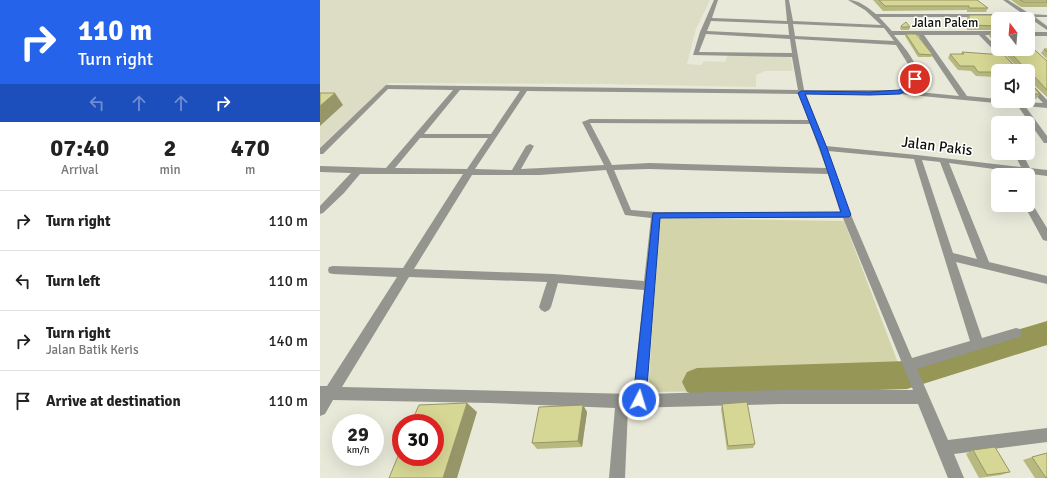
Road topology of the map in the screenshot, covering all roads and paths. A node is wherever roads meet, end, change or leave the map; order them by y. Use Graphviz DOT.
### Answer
graph roads {
  1 [pos="716,0"];
  2 [pos="787,0"];
  3 [pos="1005,0"];
  4 [pos="853,1"];
  5 [pos="1023,12"];
  6 [pos="875,15"];
  7 [pos="991,16"];
  8 [pos="1035,16"];
  9 [pos="1047,16"];
  10 [pos="708,19"];
  11 [pos="1035,20"];
  12 [pos="791,23"];
  13 [pos="886,27"];
  14 [pos="1047,28"];
  15 [pos="703,32"];
  16 [pos="891,33"];
  17 [pos="920,33"];
  18 [pos="980,33"];
  19 [pos="991,33"];
  20 [pos="1035,34"];
  21 [pos="1047,34"];
  22 [pos="793,38"];
  23 [pos="897,43"];
  24 [pos="796,55"];
  25 [pos="1010,64"];
  26 [pos="458,88"];
  27 [pos="525,89"];
  28 [pos="1035,91"];
  29 [pos="900,92"];
  30 [pos="801,93"];
  31 [pos="965,99"];
  32 [pos="991,101"];
  33 [pos="1035,104"];
  34 [pos="1047,105"];
  35 [pos="1024,108"];
  36 [pos="812,122"];
  37 [pos="418,136"];
  38 [pos="493,136"];
  39 [pos="1047,141"];
  40 [pos="530,146"];
  41 [pos="823,148"];
  42 [pos="320,152"];
  43 [pos="917,157"];
  44 [pos="943,160"];
  45 [pos="608,167"];
  46 [pos="320,169"];
  47 [pos="991,169"];
  48 [pos="389,170"];
  49 [pos="358,171"];
  50 [pos="831,171"];
  51 [pos="1035,171"];
  52 [pos="469,172"];
  53 [pos="515,172"];
  54 [pos="1047,173"];
  55 [pos="320,211"];
  56 [pos="1033,212"];
  57 [pos="656,215"];
  58 [pos="846,215"];
  59 [pos="1047,236"];
  60 [pos="948,256"];
  61 [pos="985,265"];
  62 [pos="333,270"];
  63 [pos="406,272"];
  64 [pos="554,278"];
  65 [pos="1047,280"];
  66 [pos="648,286"];
  67 [pos="545,307"];
  68 [pos="1016,333"];
  69 [pos="978,345"];
  70 [pos="909,365"];
  71 [pos="325,393"];
  72 [pos="923,397"];
  73 [pos="639,400"];
  74 [pos="622,401"];
  75 [pos="320,409"];
  76 [pos="1047,435"];
  77 [pos="944,448"];
  78 [pos="617,478"];
  79 [pos="956,478"];
  1 -- 10 [label="street"];
  2 -- 12 [label="street"];
  3 -- 5 [label="street"];
  4 -- 6 [label="street"];
  6 -- 7 [label="street"];
  6 -- 13 [label="street"];
  8 -- 9 [label="street"];
  10 -- 12 [label="street"];
  10 -- 15 [label="street"];
  11 -- 14 [label="street"];
  12 -- 13 [label="street"];
  12 -- 22 [label="street"];
  13 -- 16 [label="street"];
  15 -- 22 [label="street"];
  15 -- 24 [label="street"];
  16 -- 17 [label="street, Jalan Palem"];
  16 -- 23 [label="street"];
  17 -- 18 [label="street, Jalan Palem"];
  17 -- 31 [label="street"];
  18 -- 19 [label="street, Jalan Palem"];
  18 -- 25 [label="street"];
  20 -- 21 [label="street"];
  22 -- 23 [label="street"];
  22 -- 24 [label="street"];
  23 -- 29 [label="street"];
  24 -- 30 [label="street"];
  26 -- 27 [label="street"];
  26 -- 37 [label="street"];
  26 -- 42 [label="street"];
  27 -- 30 [label="street"];
  27 -- 38 [label="street"];
  28 -- 34 [label="street"];
  29 -- 30 [label="street"];
  29 -- 31 [label="street"];
  30 -- 36 [label="street"];
  31 -- 32 [label="street"];
  33 -- 34 [label="street"];
  35 -- 39 [label="street"];
  36 -- 41 [label="street"];
  36 -- 45 [label="street"];
  37 -- 38 [label="street"];
  37 -- 48 [label="street"];
  38 -- 52 [label="street"];
  40 -- 53 [label="street"];
  41 -- 43 [label="street, Jalan Pakis"];
  41 -- 50 [label="street"];
  43 -- 44 [label="street, Jalan Pakis"];
  43 -- 60 [label="street"];
  44 -- 47 [label="street, Jalan Pakis"];
  44 -- 61 [label="street"];
  45 -- 50 [label="street"];
  45 -- 53 [label="street"];
  45 -- 57 [label="street"];
  46 -- 49 [label="street"];
  48 -- 49 [label="street"];
  48 -- 52 [label="street"];
  49 -- 55 [label="street"];
  50 -- 58 [label="street"];
  51 -- 54 [label="street, Jalan Pakis"];
  52 -- 53 [label="street"];
  52 -- 63 [label="street"];
  56 -- 59 [label="street"];
  57 -- 58 [label="street"];
  57 -- 66 [label="street"];
  58 -- 70 [label="street"];
  60 -- 61 [label="street"];
  60 -- 69 [label="street"];
  61 -- 65 [label="street"];
  62 -- 63 [label="street"];
  63 -- 64 [label="street"];
  63 -- 71 [label="street"];
  64 -- 66 [label="street"];
  64 -- 67 [label="street"];
  66 -- 73 [label="street"];
  68 -- 69 [label="street"];
  69 -- 70 [label="street"];
  70 -- 72 [label="street"];
  71 -- 74 [label="street"];
  71 -- 75 [label="street"];
  72 -- 73 [label="street"];
  72 -- 77 [label="street"];
  73 -- 74 [label="street"];
  74 -- 78 [label="street"];
  76 -- 77 [label="street"];
  77 -- 79 [label="street"];
}
